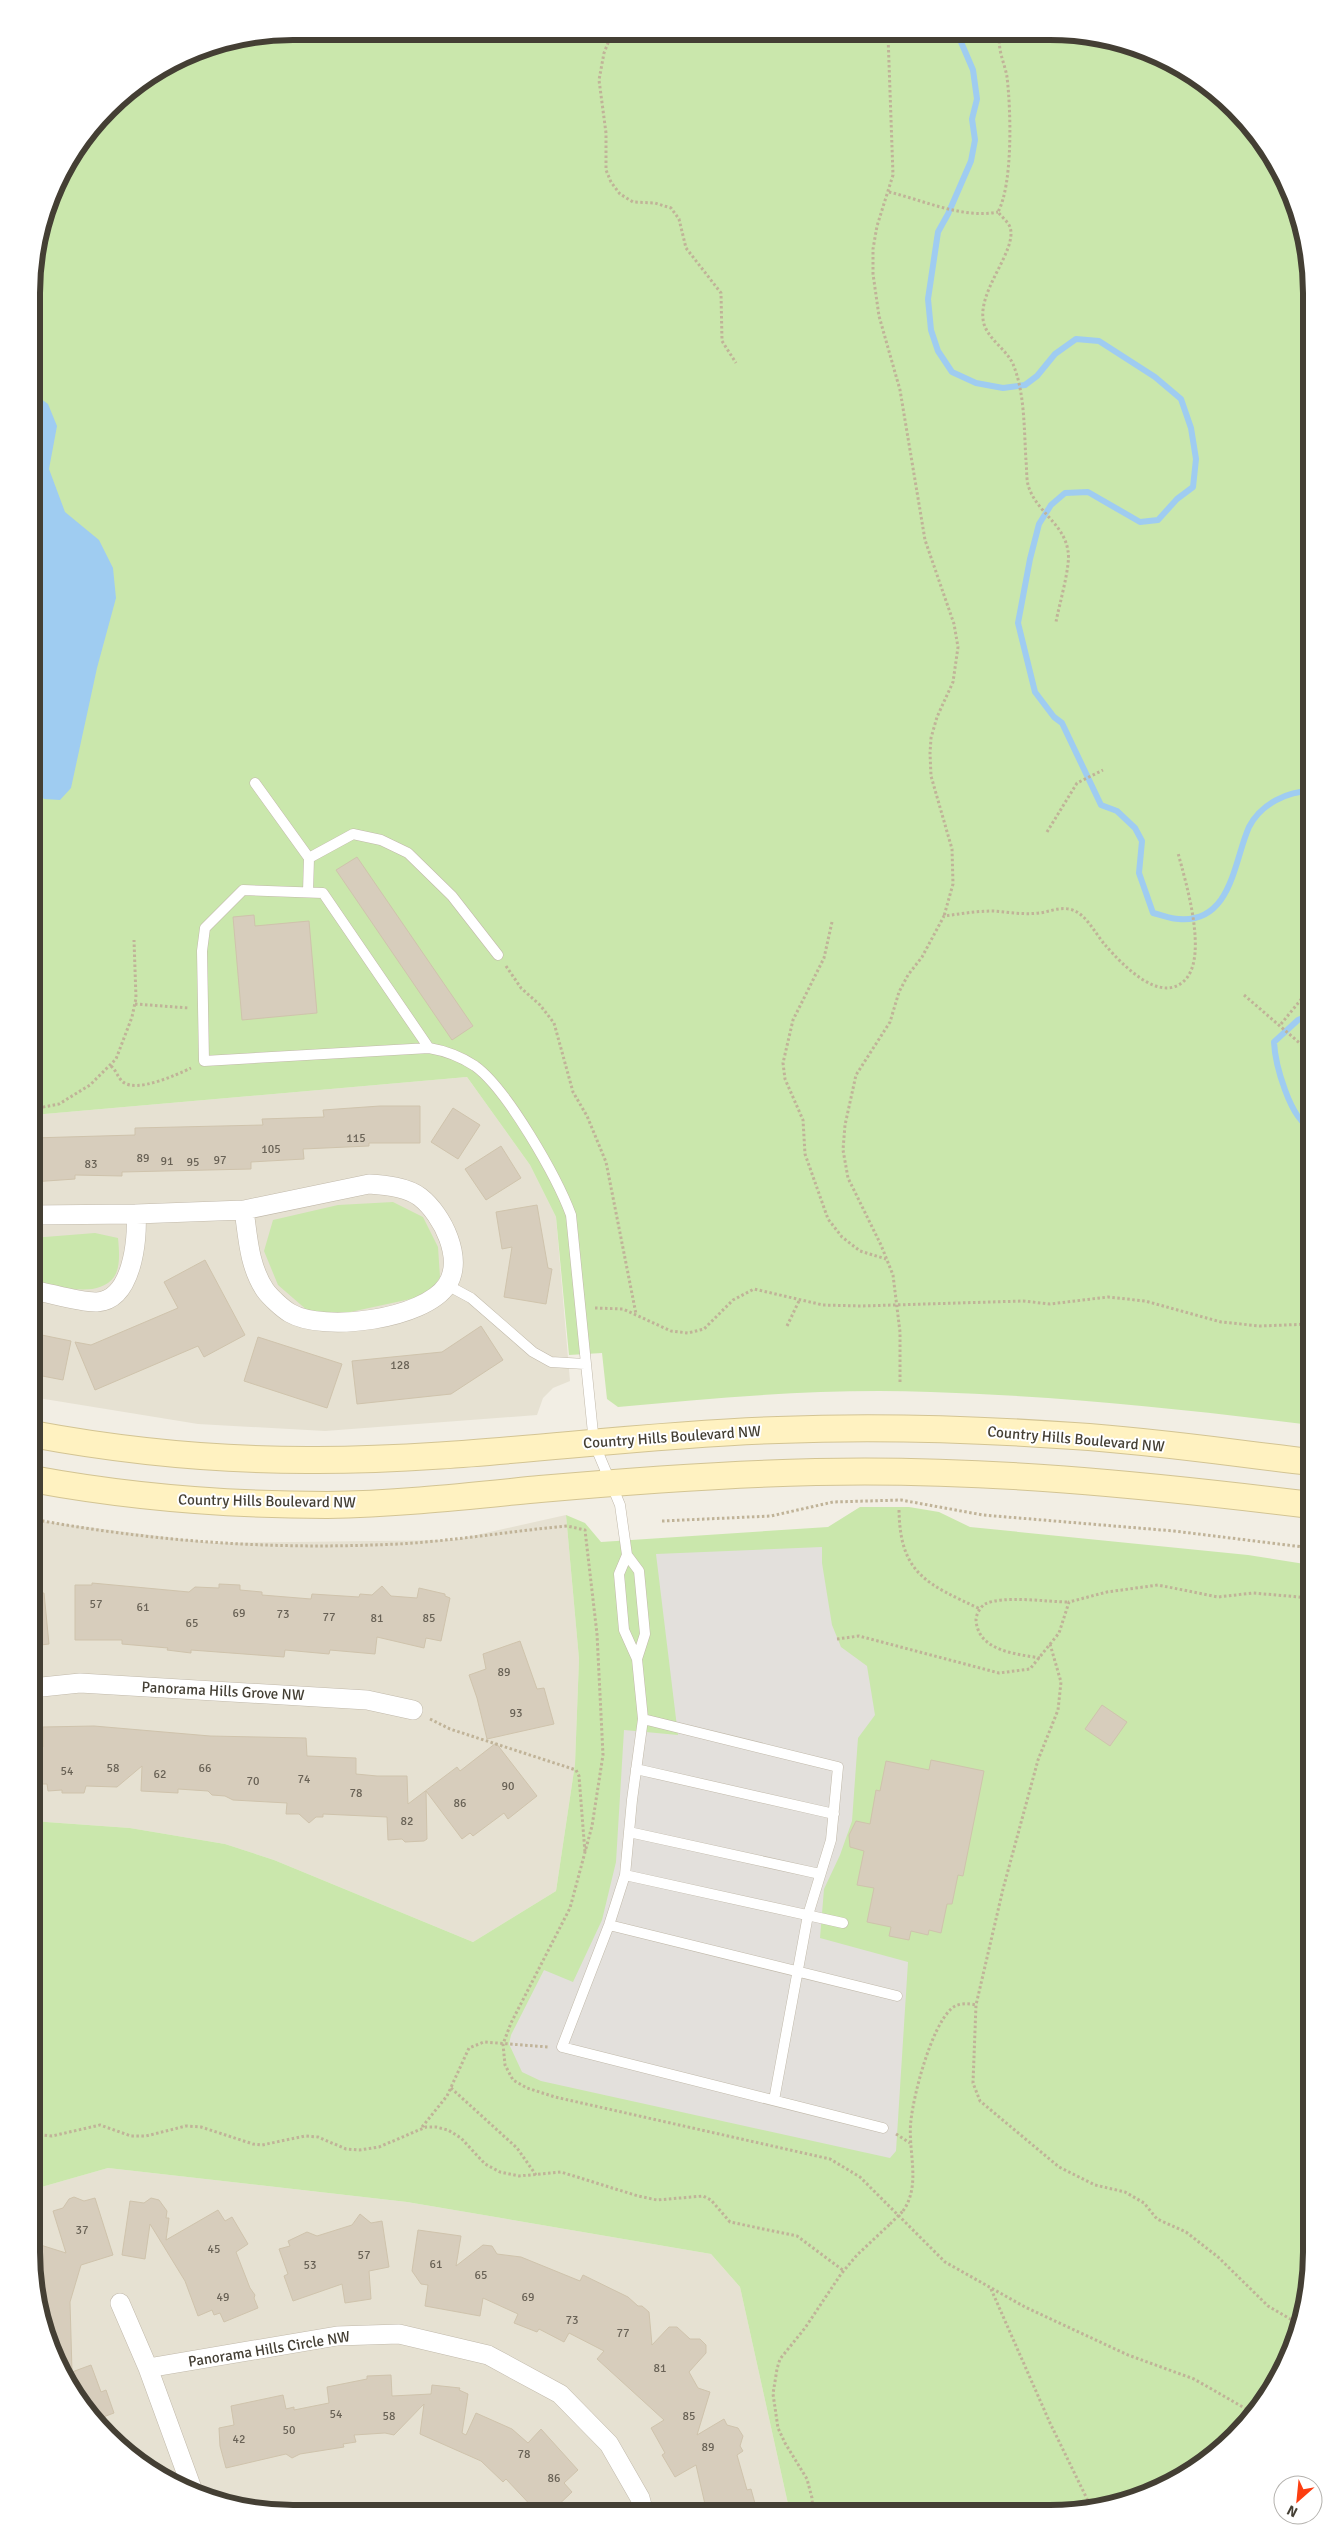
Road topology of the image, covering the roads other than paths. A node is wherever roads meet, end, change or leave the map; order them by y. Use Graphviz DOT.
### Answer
graph roads {
  1 [pos="255,783"];
  2 [pos="309,858"];
  3 [pos="308,892"];
  4 [pos="498,956"];
  5 [pos="429,1048"];
  6 [pos="244,1210"];
  7 [pos="136,1214"];
  8 [pos="40,1215"];
  9 [pos="447,1285"];
  10 [pos="40,1291"];
  11 [pos="585,1364"];
  12 [pos="40,1435"];
  13 [pos="594,1443"];
  14 [pos="1303,1461"];
  15 [pos="40,1480"];
  16 [pos="610,1483"];
  17 [pos="1303,1504"];
  18 [pos="627,1555"];
  19 [pos="637,1659"];
  20 [pos="40,1687"];
  21 [pos="413,1710"];
  22 [pos="643,1719"];
  23 [pos="636,1769"];
  24 [pos="834,1814"];
  25 [pos="629,1832"];
  26 [pos="820,1874"];
  27 [pos="625,1875"];
  28 [pos="808,1916"];
  29 [pos="843,1923"];
  30 [pos="609,1925"];
  31 [pos="798,1972"];
  32 [pos="897,1996"];
  33 [pos="774,2100"];
  34 [pos="883,2128"];
  35 [pos="120,2303"];
  36 [pos="148,2368"];
  37 [pos="190,2483"];
  38 [pos="642,2505"];
  1 -- 2 [label="lane"];
  2 -- 3 [label="lane"];
  2 -- 4 [label="lane"];
  3 -- 5 [label="lane"];
  3 -- 5 [label="lane"];
  5 -- 11 [label="lane"];
  6 -- 7 [label="street"];
  6 -- 9 [label="street"];
  6 -- 9 [label="street"];
  7 -- 8 [label="street"];
  7 -- 10 [label="street"];
  9 -- 11 [label="lane"];
  11 -- 13 [label="lane"];
  12 -- 13 [label="main road, Country Hills Boulevard NW"];
  13 -- 14 [label="main road, Country Hills Boulevard NW"];
  13 -- 16 [label="lane"];
  15 -- 16 [label="main road, Country Hills Boulevard NW"];
  16 -- 17 [label="main road, Country Hills Boulevard NW"];
  16 -- 18 [label="lane"];
  18 -- 19 [label="lane"];
  18 -- 19 [label="lane"];
  19 -- 22 [label="lane"];
  20 -- 21 [label="street, Panorama Hills Grove NW"];
  22 -- 23 [label="lane"];
  22 -- 24 [label="lane"];
  23 -- 24 [label="lane"];
  23 -- 25 [label="lane"];
  24 -- 26 [label="lane"];
  25 -- 26 [label="lane"];
  25 -- 27 [label="lane"];
  26 -- 28 [label="lane"];
  27 -- 28 [label="lane"];
  27 -- 30 [label="lane"];
  28 -- 29 [label="lane"];
  28 -- 31 [label="lane"];
  30 -- 31 [label="lane"];
  30 -- 33 [label="lane"];
  31 -- 32 [label="lane"];
  31 -- 33 [label="lane"];
  33 -- 34 [label="lane"];
  35 -- 36 [label="street"];
  36 -- 37 [label="street"];
  36 -- 38 [label="street, Panorama Hills Circle NW"];
}
